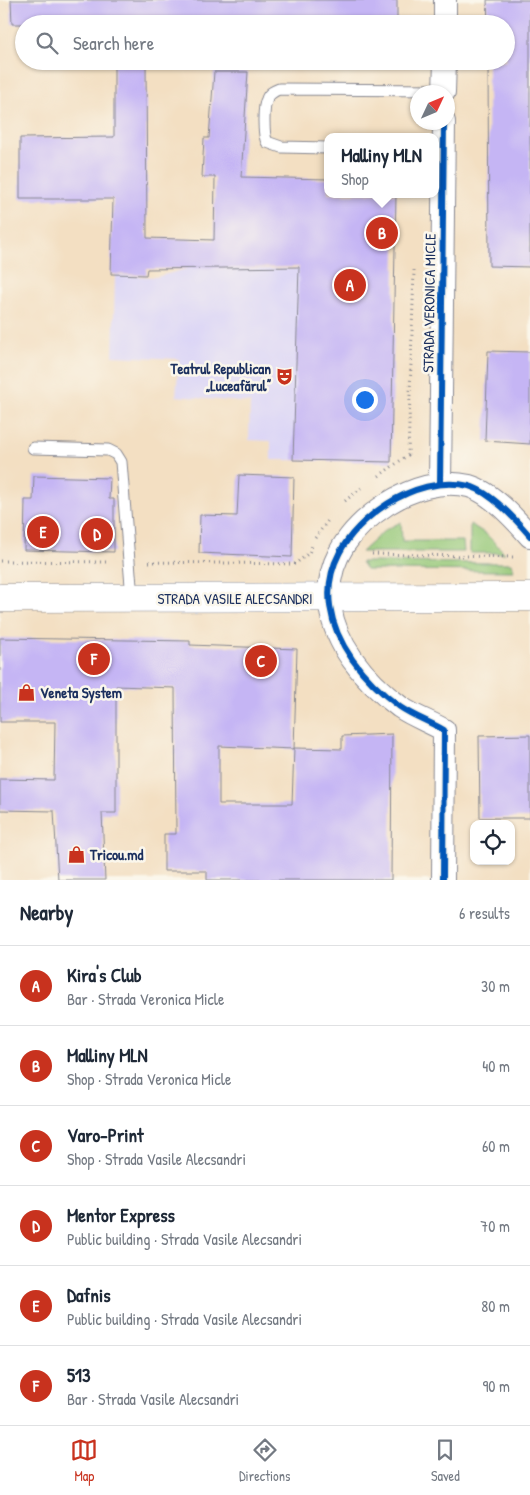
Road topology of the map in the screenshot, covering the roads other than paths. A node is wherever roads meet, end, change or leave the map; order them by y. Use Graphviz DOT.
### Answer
graph roads {
  1 [pos="445,0"];
  2 [pos="445,15"];
  3 [pos="444,70"];
  4 [pos="444,85"];
  5 [pos="410,91"];
  6 [pos="443,130"];
  7 [pos="324,148"];
  8 [pos="440,150"];
  9 [pos="33,448"];
  10 [pos="440,484"];
  11 [pos="530,536"];
  12 [pos="530,597"];
  13 [pos="0,598"];
  14 [pos="132,598"];
  15 [pos="328,598"];
  16 [pos="443,880"];
  1 -- 2 [label="street"];
  3 -- 4 [label="street"];
  5 -- 7 [label="lane"];
  6 -- 8 [label="street, STRADA VERONICA MICLE"];
  8 -- 10 [label="street, STRADA VERONICA MICLE"];
  9 -- 14 [label="lane"];
  10 -- 11 [label="street"];
  10 -- 15 [label="street"];
  12 -- 15 [label="main road, STRADA VASILE ALECSANDRI"];
  13 -- 14 [label="main road, STRADA VASILE ALECSANDRI"];
  14 -- 15 [label="main road, STRADA VASILE ALECSANDRI"];
  15 -- 16 [label="street"];
}
